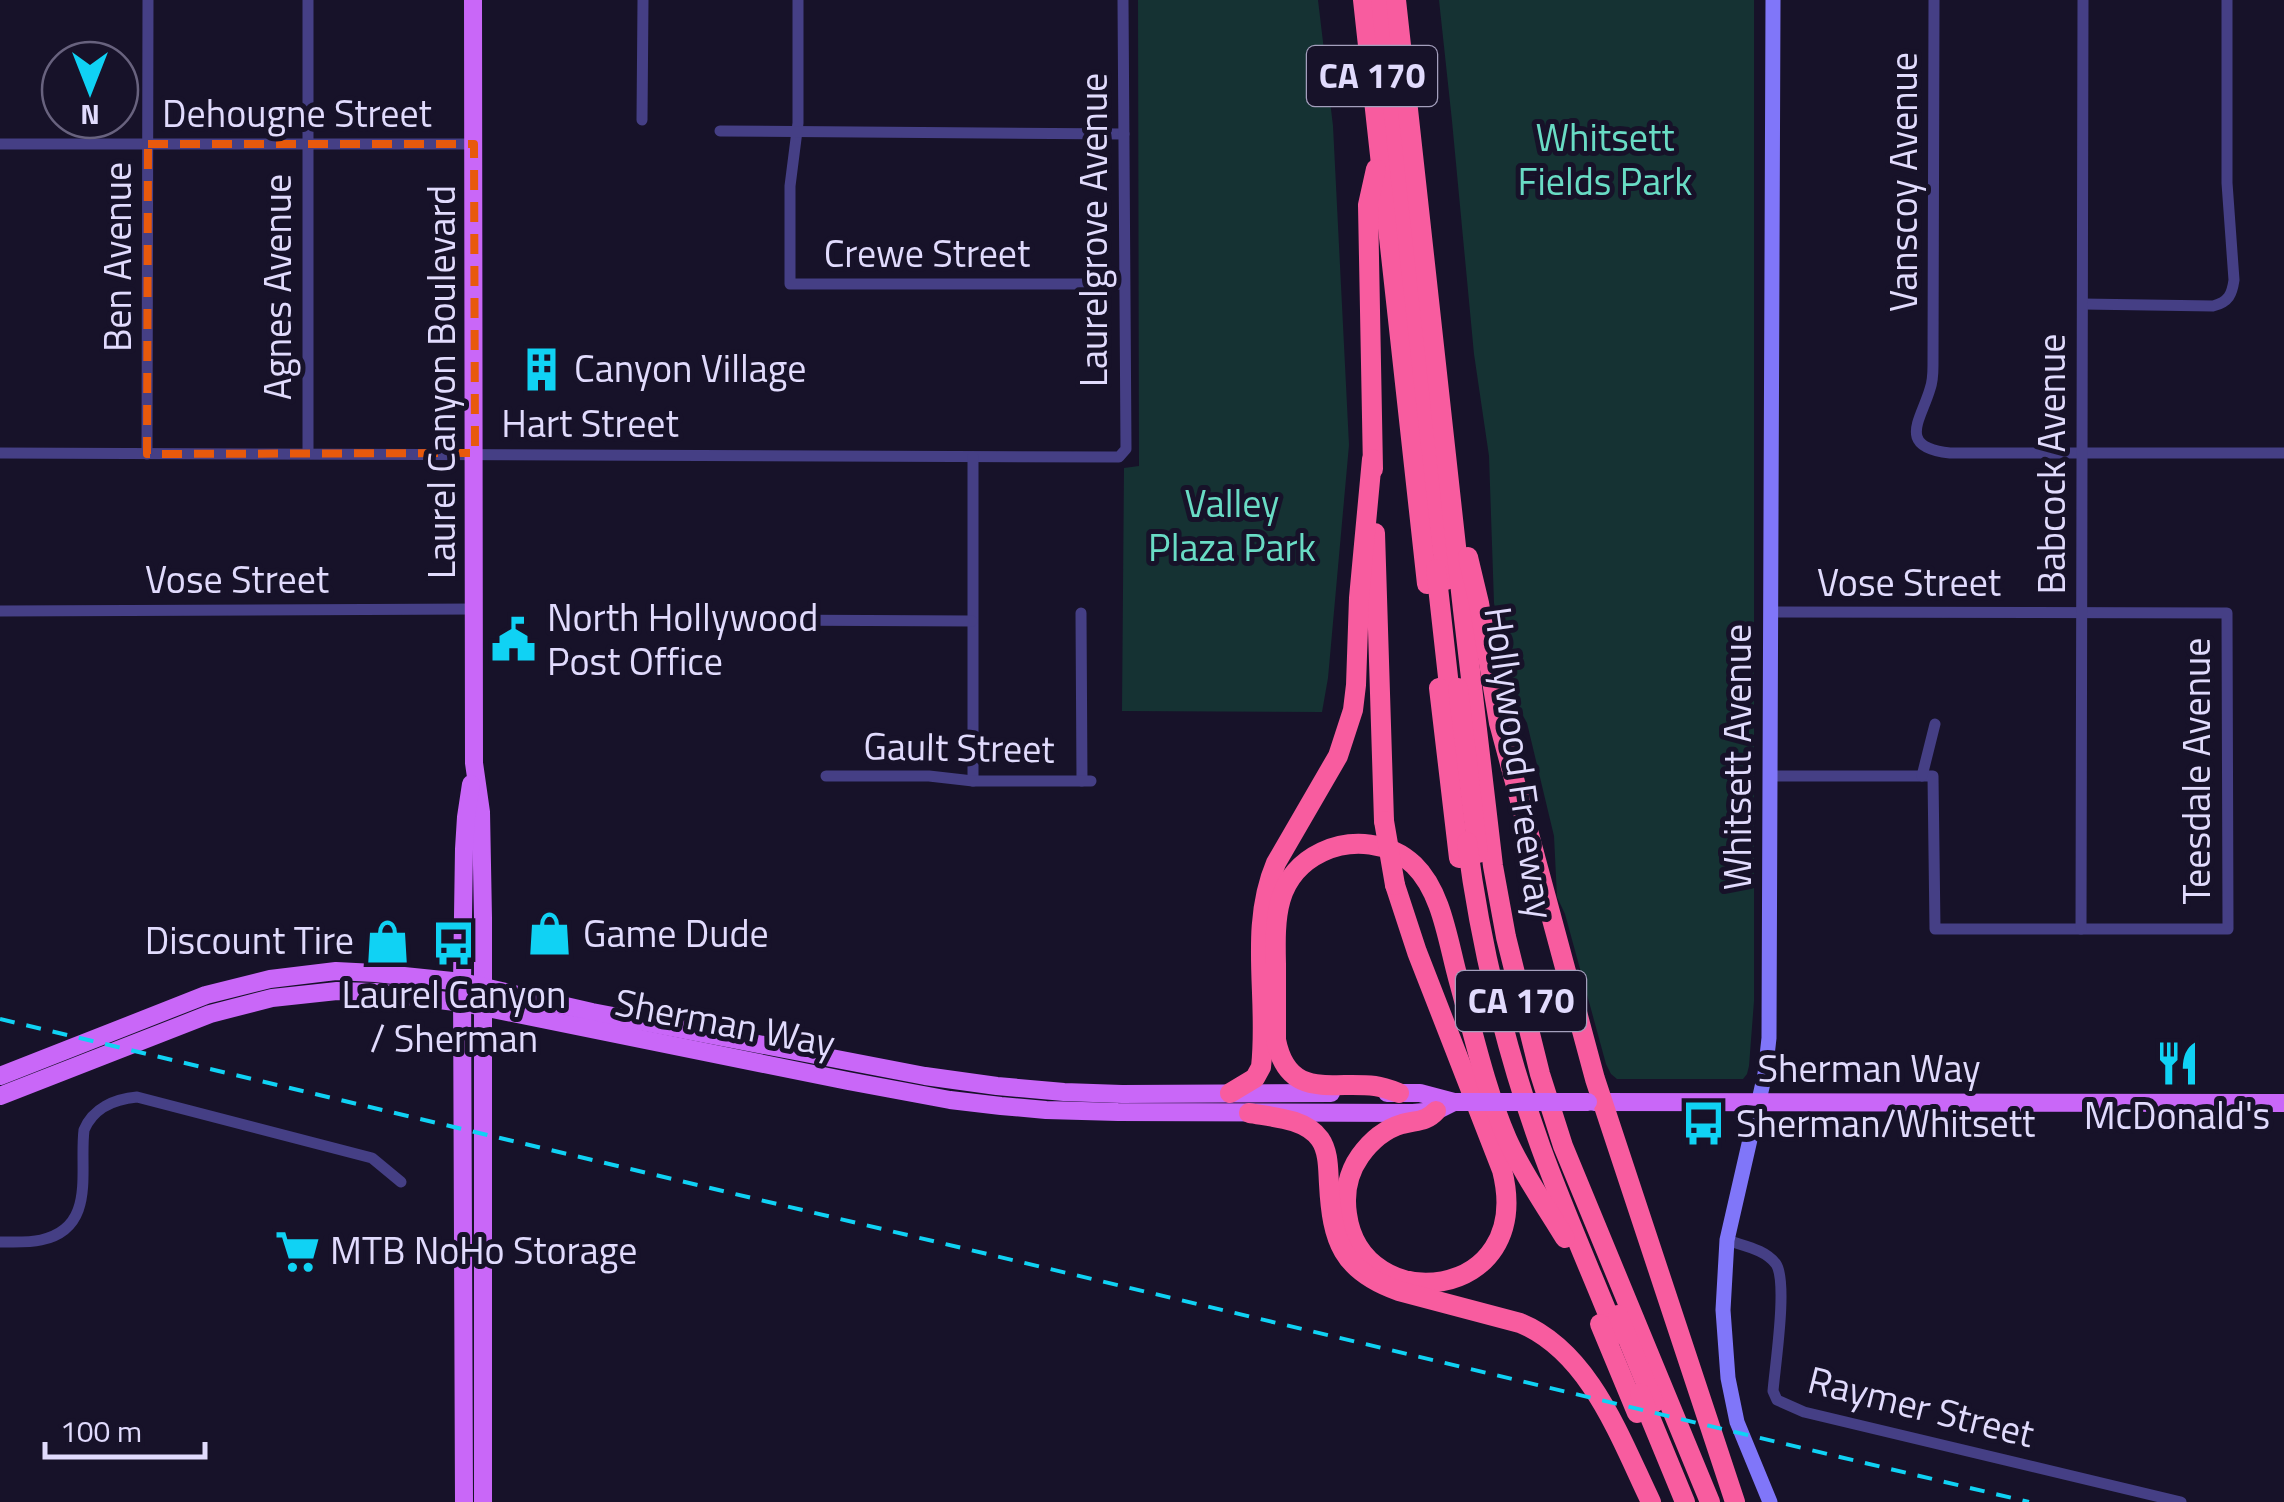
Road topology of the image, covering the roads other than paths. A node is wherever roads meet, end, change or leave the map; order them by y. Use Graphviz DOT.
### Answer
graph roads {
  1 [pos="148,0"];
  2 [pos="308,0"];
  3 [pos="474,0"];
  4 [pos="643,0"];
  5 [pos="798,0"];
  6 [pos="1123,0"];
  7 [pos="1363,0"];
  8 [pos="1378,0"];
  9 [pos="1396,0"];
  10 [pos="1773,0"];
  11 [pos="1934,0"];
  12 [pos="2082,0"];
  13 [pos="2226,0"];
  14 [pos="642,120"];
  15 [pos="720,131"];
  16 [pos="796,132"];
  17 [pos="1124,134"];
  18 [pos="0,144"];
  19 [pos="148,144"];
  20 [pos="474,144"];
  21 [pos="308,145"];
  22 [pos="1380,153"];
  23 [pos="1124,284"];
  24 [pos="2083,304"];
  25 [pos="0,453"];
  26 [pos="308,453"];
  27 [pos="475,453"];
  28 [pos="147,454"];
  29 [pos="2084,454"];
  30 [pos="2284,454"];
  31 [pos="973,457"];
  32 [pos="1119,457"];
  33 [pos="1372,459"];
  34 [pos="1448,469"];
  35 [pos="474,609"];
  36 [pos="0,611"];
  37 [pos="1772,612"];
  38 [pos="1080,613"];
  39 [pos="2081,613"];
  40 [pos="2226,613"];
  41 [pos="754,620"];
  42 [pos="972,621"];
  43 [pos="1934,724"];
  44 [pos="474,764"];
  45 [pos="826,776"];
  46 [pos="1772,776"];
  47 [pos="1928,776"];
  48 [pos="973,781"];
  49 [pos="2081,929"];
  50 [pos="462,982"];
  51 [pos="483,987"];
  52 [pos="462,1003"];
  53 [pos="484,1008"];
  54 [pos="708,1043"];
  55 [pos="0,1076"];
  56 [pos="1230,1093"];
  57 [pos="1399,1093"];
  58 [pos="0,1096"];
  59 [pos="1063,1101"];
  60 [pos="1759,1101"];
  61 [pos="1595,1102"];
  62 [pos="2284,1103"];
  63 [pos="1445,1107"];
  64 [pos="1248,1113"];
  65 [pos="401,1182"];
  66 [pos="1564,1238"];
  67 [pos="1727,1240"];
  68 [pos="0,1242"];
  69 [pos="474,1467"];
  70 [pos="464,1502"];
  71 [pos="483,1502"];
  72 [pos="1651,1502"];
  73 [pos="1674,1502"];
  74 [pos="1685,1502"];
  75 [pos="1696,1502"];
  76 [pos="1710,1502"];
  77 [pos="1735,1502"];
  78 [pos="1770,1502"];
  79 [pos="2180,1502"];
  1 -- 19 [label="street, Ben Avenue"];
  2 -- 21 [label="street, Agnes Avenue"];
  3 -- 20 [label="main road, Laurel Canyon Boulevard"];
  4 -- 14 [label="street"];
  5 -- 16 [label="street"];
  6 -- 17 [label="street, Laurelgrove Avenue"];
  7 -- 22 [label="highway, Hollywood Freeway / CA 170"];
  8 -- 74 [label="highway"];
  8 -- 75 [label="highway"];
  9 -- 34 [label="highway, Hollywood Freeway / CA 170"];
  10 -- 37 [label="main road, Whitsett Avenue"];
  11 -- 29 [label="street, Vanscoy Avenue"];
  12 -- 24 [label="street, Babcock Avenue"];
  13 -- 24 [label="street"];
  15 -- 16 [label="street"];
  16 -- 17 [label="street"];
  16 -- 23 [label="street, Crewe Street"];
  17 -- 23 [label="street, Laurelgrove Avenue"];
  18 -- 19 [label="street, Dehougne Street"];
  19 -- 21 [label="street, Dehougne Street"];
  19 -- 28 [label="street, Ben Avenue"];
  20 -- 21 [label="street, Dehougne Street"];
  20 -- 27 [label="main road, Laurel Canyon Boulevard"];
  21 -- 26 [label="street, Agnes Avenue"];
  22 -- 33 [label="highway"];
  22 -- 66 [label="highway, Hollywood Freeway / CA 170"];
  23 -- 32 [label="street, Laurelgrove Avenue"];
  24 -- 29 [label="street, Babcock Avenue"];
  25 -- 28 [label="street, Hart Street"];
  26 -- 27 [label="street, Hart Street"];
  26 -- 28 [label="street, Hart Street"];
  27 -- 31 [label="street, Hart Street"];
  27 -- 35 [label="main road, Laurel Canyon Boulevard"];
  29 -- 30 [label="street"];
  29 -- 39 [label="street, Babcock Avenue"];
  31 -- 32 [label="street, Hart Street"];
  31 -- 42 [label="street"];
  33 -- 56 [label="highway"];
  33 -- 63 [label="highway, bridge"];
  34 -- 61 [label="highway"];
  34 -- 76 [label="highway, Hollywood Freeway / CA 170"];
  35 -- 36 [label="street, Vose Street"];
  35 -- 44 [label="main road, Laurel Canyon Boulevard"];
  37 -- 39 [label="street, Vose Street"];
  37 -- 46 [label="main road, Whitsett Avenue"];
  38 -- 48 [label="street, Gault Street"];
  39 -- 40 [label="street, Vose Street"];
  39 -- 49 [label="street, Babcock Avenue"];
  40 -- 49 [label="street, Teesdale Avenue"];
  41 -- 42 [label="street"];
  42 -- 48 [label="street"];
  43 -- 47 [label="street"];
  44 -- 50 [label="main road, Laurel Canyon Boulevard"];
  44 -- 51 [label="main road, Laurel Canyon Boulevard"];
  45 -- 48 [label="street, Gault Street"];
  46 -- 47 [label="street"];
  46 -- 60 [label="main road, Whitsett Avenue"];
  47 -- 49 [label="street"];
  50 -- 51 [label="main road, Sherman Way"];
  50 -- 52 [label="main road, Laurel Canyon Boulevard"];
  50 -- 55 [label="main road, Sherman Way"];
  51 -- 53 [label="main road, Laurel Canyon Boulevard"];
  51 -- 54 [label="main road, Sherman Way"];
  52 -- 53 [label="main road, Sherman Way"];
  52 -- 58 [label="main road, Sherman Way"];
  52 -- 69 [label="main road, Laurel Canyon Boulevard"];
  53 -- 54 [label="main road, Sherman Way"];
  53 -- 69 [label="main road, Laurel Canyon Boulevard"];
  54 -- 59 [label="main road, Sherman Way"];
  56 -- 57 [label="main road, Sherman Way"];
  56 -- 59 [label="main road, Sherman Way"];
  57 -- 63 [label="main road, Sherman Way"];
  57 -- 66 [label="highway"];
  59 -- 64 [label="main road, Sherman Way"];
  60 -- 61 [label="main road, Sherman Way"];
  60 -- 62 [label="main road, Sherman Way"];
  60 -- 67 [label="main road, Whitsett Avenue"];
  61 -- 63 [label="main road, Sherman Way, bridge"];
  61 -- 77 [label="highway"];
  63 -- 64 [label="main road, Sherman Way"];
  64 -- 72 [label="highway"];
  65 -- 68 [label="street"];
  66 -- 73 [label="highway, Hollywood Freeway / CA 170"];
  67 -- 78 [label="main road, Whitsett Avenue"];
  67 -- 79 [label="street, Raymer Street"];
  69 -- 70 [label="main road, Laurel Canyon Boulevard"];
  69 -- 71 [label="main road, Laurel Canyon Boulevard"];
}
